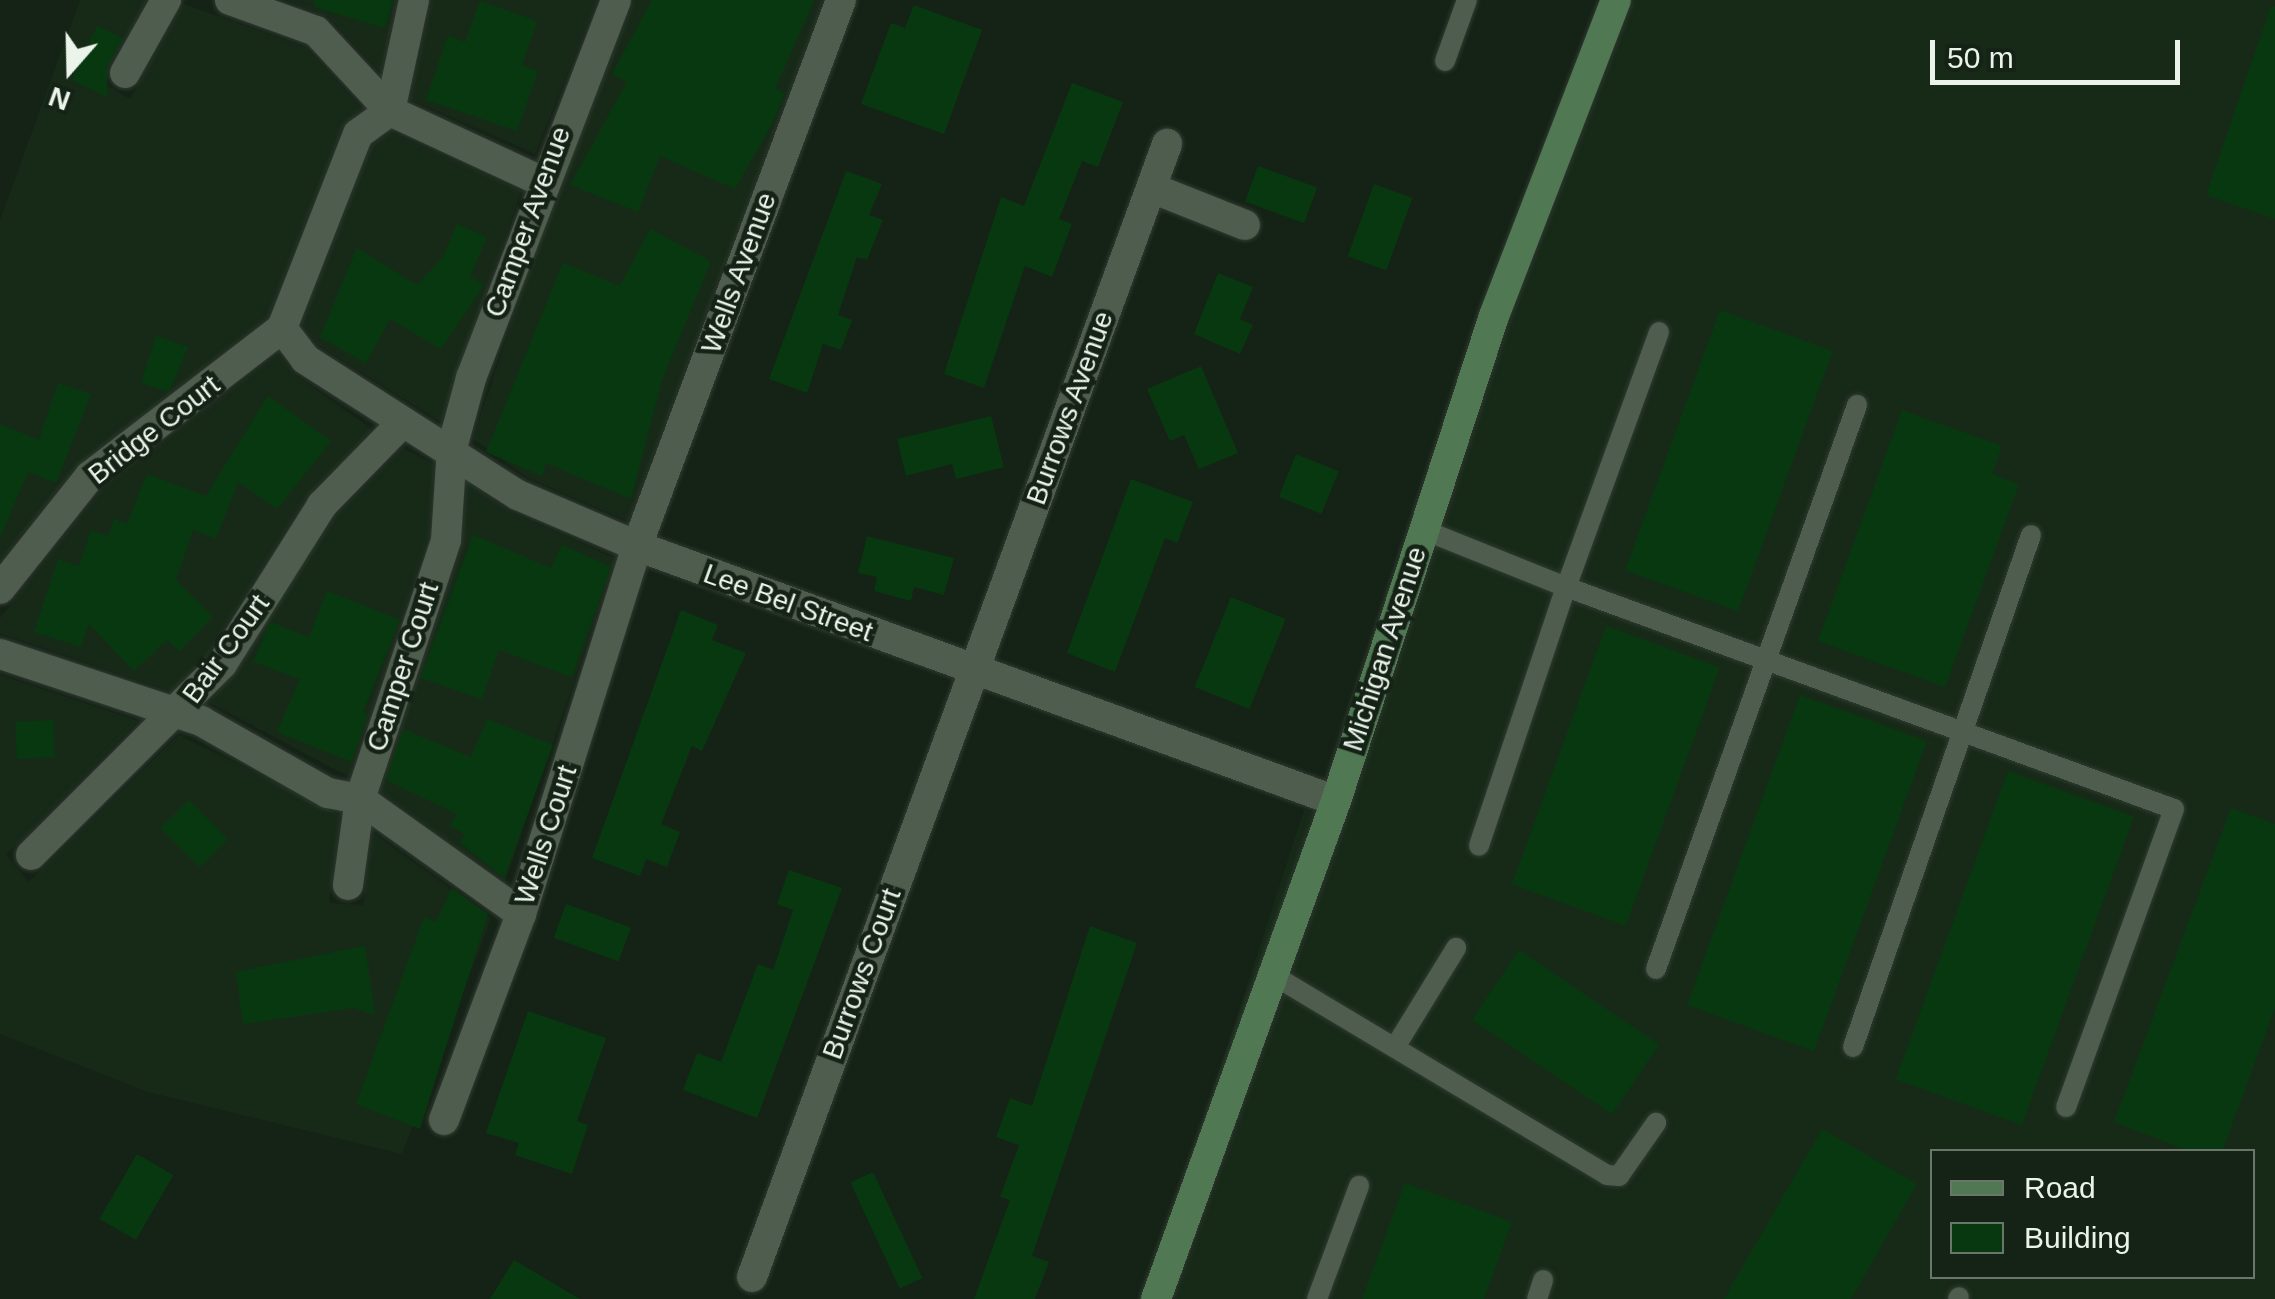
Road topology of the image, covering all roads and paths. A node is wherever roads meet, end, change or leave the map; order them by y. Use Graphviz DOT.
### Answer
graph roads {
  1 [pos="166,0"];
  2 [pos="230,0"];
  3 [pos="414,0"];
  4 [pos="616,0"];
  5 [pos="841,0"];
  6 [pos="1467,0"];
  7 [pos="1616,0"];
  8 [pos="1444,62"];
  9 [pos="125,73"];
  10 [pos="390,112"];
  11 [pos="1167,144"];
  12 [pos="543,182"];
  13 [pos="1152,188"];
  14 [pos="1245,225"];
  15 [pos="282,328"];
  16 [pos="1659,332"];
  17 [pos="1857,405"];
  18 [pos="400,425"];
  19 [pos="452,448"];
  20 [pos="1424,530"];
  21 [pos="2031,536"];
  22 [pos="637,546"];
  23 [pos="1566,587"];
  24 [pos="0,589"];
  25 [pos="0,654"];
  26 [pos="1761,656"];
  27 [pos="972,672"];
  28 [pos="177,715"];
  29 [pos="1962,732"];
  30 [pos="360,799"];
  31 [pos="1336,801"];
  32 [pos="1479,846"];
  33 [pos="30,855"];
  34 [pos="348,885"];
  35 [pos="521,914"];
  36 [pos="1456,948"];
  37 [pos="1656,969"];
  38 [pos="1273,975"];
  39 [pos="1397,1044"];
  40 [pos="1853,1048"];
  41 [pos="2066,1107"];
  42 [pos="444,1120"];
  43 [pos="1656,1123"];
  44 [pos="1359,1186"];
  45 [pos="752,1277"];
  46 [pos="1156,1299"];
  47 [pos="1317,1299"];
  1 -- 9 [label="street"];
  2 -- 10 [label="street"];
  3 -- 10 [label="street"];
  4 -- 12 [label="street, Camper Avenue"];
  5 -- 22 [label="street, Wells Avenue"];
  6 -- 8 [label="lane"];
  7 -- 20 [label="main road, Michigan Avenue"];
  10 -- 12 [label="street"];
  10 -- 15 [label="street"];
  11 -- 13 [label="street, Burrows Avenue"];
  12 -- 19 [label="street, Camper Avenue"];
  13 -- 14 [label="street"];
  13 -- 27 [label="street, Burrows Avenue"];
  15 -- 18 [label="street, Lee Bel Street"];
  15 -- 24 [label="street, Bridge Court"];
  16 -- 23 [label="lane"];
  17 -- 26 [label="lane"];
  18 -- 19 [label="street, Lee Bel Street"];
  18 -- 28 [label="street, Bair Court"];
  19 -- 22 [label="street, Lee Bel Street"];
  19 -- 30 [label="street, Camper Court"];
  20 -- 23 [label="lane"];
  20 -- 31 [label="main road, Michigan Avenue"];
  21 -- 29 [label="lane"];
  22 -- 27 [label="street, Lee Bel Street"];
  22 -- 35 [label="street, Wells Court"];
  23 -- 26 [label="lane"];
  23 -- 32 [label="lane"];
  25 -- 28 [label="street"];
  26 -- 29 [label="lane"];
  26 -- 37 [label="lane"];
  27 -- 31 [label="street, Lee Bel Street"];
  27 -- 45 [label="street, Burrows Court"];
  28 -- 30 [label="street"];
  28 -- 33 [label="street, Bair Court"];
  29 -- 40 [label="lane"];
  29 -- 41 [label="lane"];
  30 -- 34 [label="street, Camper Court"];
  30 -- 35 [label="street"];
  31 -- 38 [label="main road, Michigan Avenue"];
  35 -- 42 [label="street, Wells Court"];
  36 -- 39 [label="lane"];
  38 -- 39 [label="lane"];
  38 -- 46 [label="main road, Michigan Avenue"];
  39 -- 43 [label="lane"];
  44 -- 47 [label="lane"];
}
